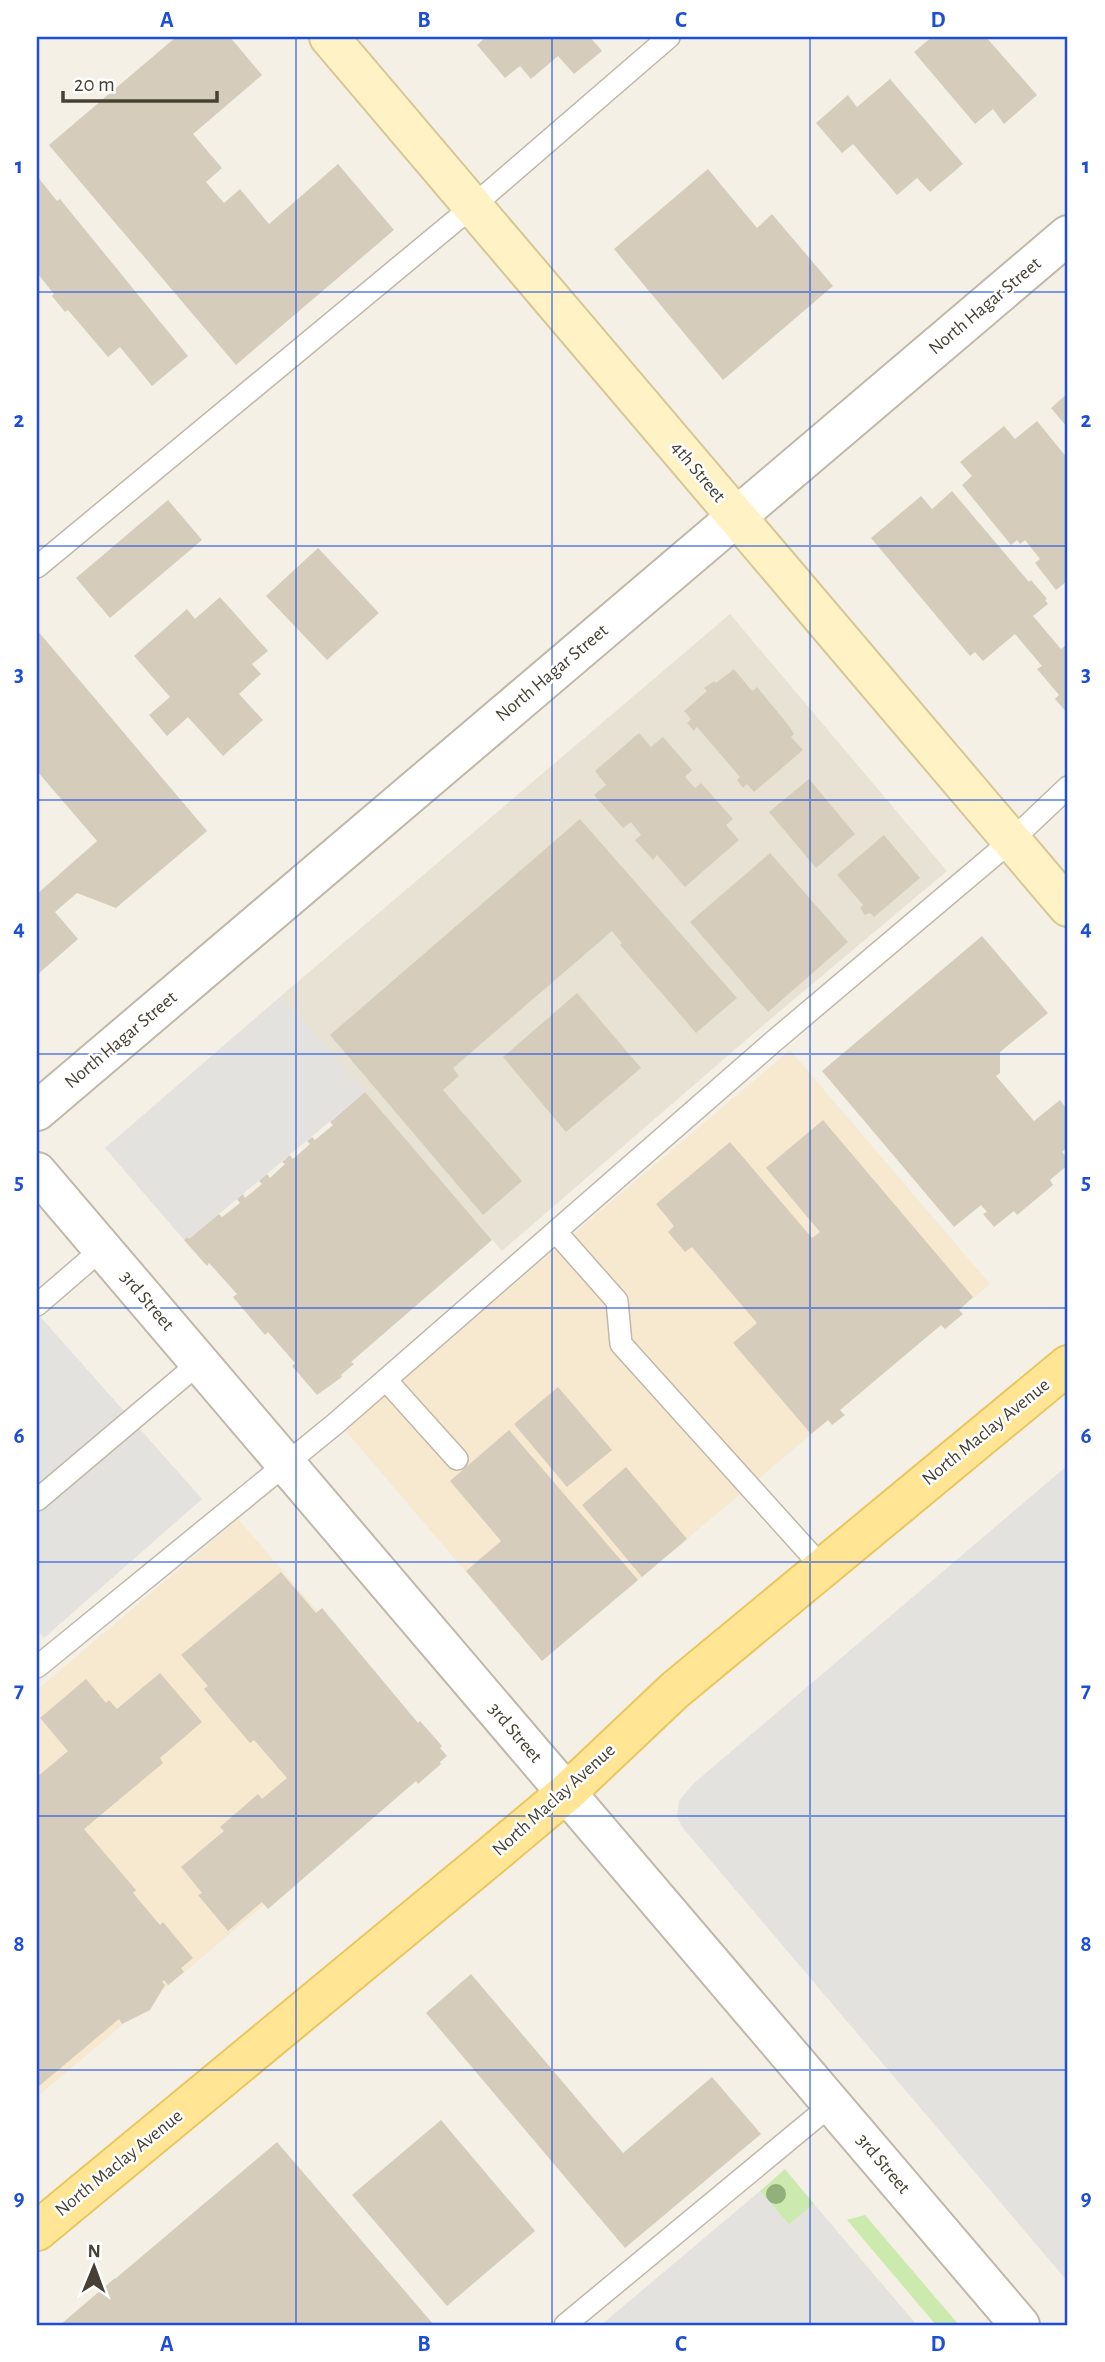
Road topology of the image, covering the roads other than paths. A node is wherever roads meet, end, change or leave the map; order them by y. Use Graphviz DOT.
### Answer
graph roads {
  1 [pos="329,37"];
  2 [pos="669,37"];
  3 [pos="473,206"];
  4 [pos="1068,235"];
  5 [pos="736,516"];
  6 [pos="37,567"];
  7 [pos="1068,787"];
  8 [pos="1012,840"];
  9 [pos="1068,907"];
  10 [pos="37,1111"];
  11 [pos="37,1172"];
  12 [pos="556,1232"];
  13 [pos="102,1249"];
  14 [pos="37,1305"];
  15 [pos="199,1363"];
  16 [pos="1068,1365"];
  17 [pos="386,1380"];
  18 [pos="457,1459"];
  19 [pos="287,1465"];
  20 [pos="37,1500"];
  21 [pos="822,1567"];
  22 [pos="37,1667"];
  23 [pos="566,1793"];
  24 [pos="832,2104"];
  25 [pos="37,2231"];
  26 [pos="565,2325"];
  27 [pos="1020,2325"];
  1 -- 3 [label="street, 4th Street"];
  2 -- 3 [label="lane"];
  3 -- 5 [label="street, 4th Street"];
  3 -- 6 [label="lane"];
  4 -- 5 [label="street, North Hagar Street"];
  5 -- 8 [label="street, 4th Street"];
  5 -- 10 [label="street, North Hagar Street"];
  7 -- 8 [label="lane"];
  8 -- 9 [label="street, 4th Street"];
  8 -- 12 [label="lane"];
  11 -- 13 [label="street, 3rd Street"];
  12 -- 17 [label="lane"];
  12 -- 21 [label="lane"];
  13 -- 14 [label="lane"];
  13 -- 15 [label="street, 3rd Street"];
  15 -- 19 [label="street, 3rd Street"];
  15 -- 20 [label="lane"];
  16 -- 21 [label="main road, North Maclay Avenue"];
  17 -- 18 [label="lane"];
  17 -- 19 [label="lane"];
  19 -- 22 [label="lane"];
  19 -- 23 [label="street, 3rd Street"];
  21 -- 23 [label="main road, North Maclay Avenue"];
  23 -- 24 [label="street, 3rd Street"];
  23 -- 25 [label="main road, North Maclay Avenue"];
  24 -- 26 [label="lane"];
  24 -- 27 [label="street, 3rd Street"];
}
